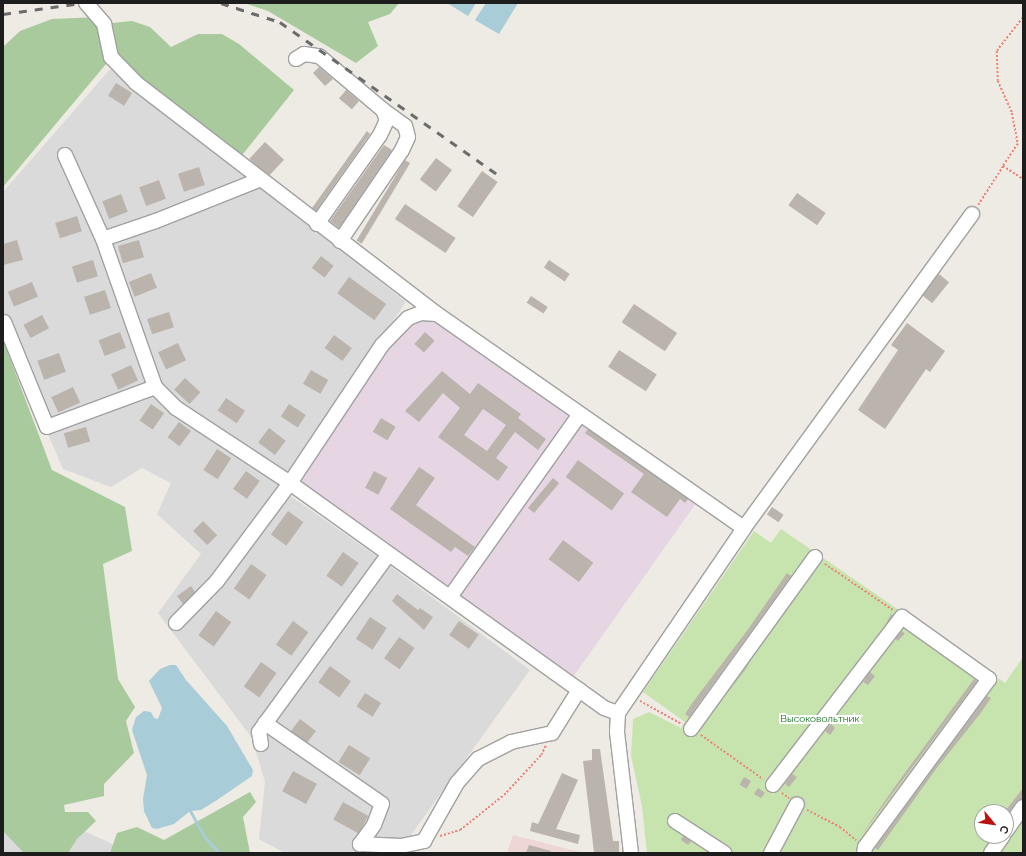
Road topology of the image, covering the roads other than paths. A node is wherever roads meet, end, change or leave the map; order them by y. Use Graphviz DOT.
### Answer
graph roads {
  1 [pos="86,3"];
  2 [pos="296,59"];
  3 [pos="383,110"];
  4 [pos="65,155"];
  5 [pos="259,180"];
  6 [pos="972,214"];
  7 [pos="317,224"];
  8 [pos="103,239"];
  9 [pos="340,241"];
  10 [pos="437,314"];
  11 [pos="4,322"];
  12 [pos="155,387"];
  13 [pos="580,414"];
  14 [pos="290,483"];
  15 [pos="744,528"];
  16 [pos="388,555"];
  17 [pos="815,558"];
  18 [pos="450,597"];
  19 [pos="176,623"];
  20 [pos="579,690"];
  21 [pos="618,713"];
  22 [pos="265,723"];
  23 [pos="691,729"];
  24 [pos="261,744"];
  25 [pos="773,786"];
  26 [pos="797,804"];
  27 [pos="1023,807"];
  28 [pos="1014,820"];
  29 [pos="675,821"];
  30 [pos="997,844"];
  31 [pos="864,850"];
  32 [pos="631,853"];
  33 [pos="724,853"];
  34 [pos="771,853"];
  35 [pos="991,853"];
  1 -- 5 [label="street"];
  2 -- 3 [label="street"];
  3 -- 7 [label="street"];
  3 -- 9 [label="street"];
  4 -- 8 [label="street"];
  5 -- 7 [label="street"];
  5 -- 8 [label="street"];
  6 -- 15 [label="street"];
  7 -- 9 [label="street"];
  8 -- 12 [label="street"];
  9 -- 10 [label="street"];
  10 -- 13 [label="street"];
  10 -- 14 [label="street"];
  11 -- 12 [label="street"];
  12 -- 14 [label="street"];
  13 -- 15 [label="street"];
  13 -- 18 [label="street"];
  14 -- 16 [label="street"];
  14 -- 19 [label="street"];
  15 -- 21 [label="street"];
  16 -- 18 [label="street"];
  16 -- 22 [label="street"];
  17 -- 23 [label="street"];
  18 -- 20 [label="street"];
  20 -- 21 [label="street"];
  20 -- 22 [label="street"];
  21 -- 32 [label="street"];
  22 -- 24 [label="street"];
  25 -- 31 [label="street"];
  26 -- 34 [label="street"];
  27 -- 28 [label="street"];
  29 -- 33 [label="street"];
  30 -- 35 [label="street"];
}
